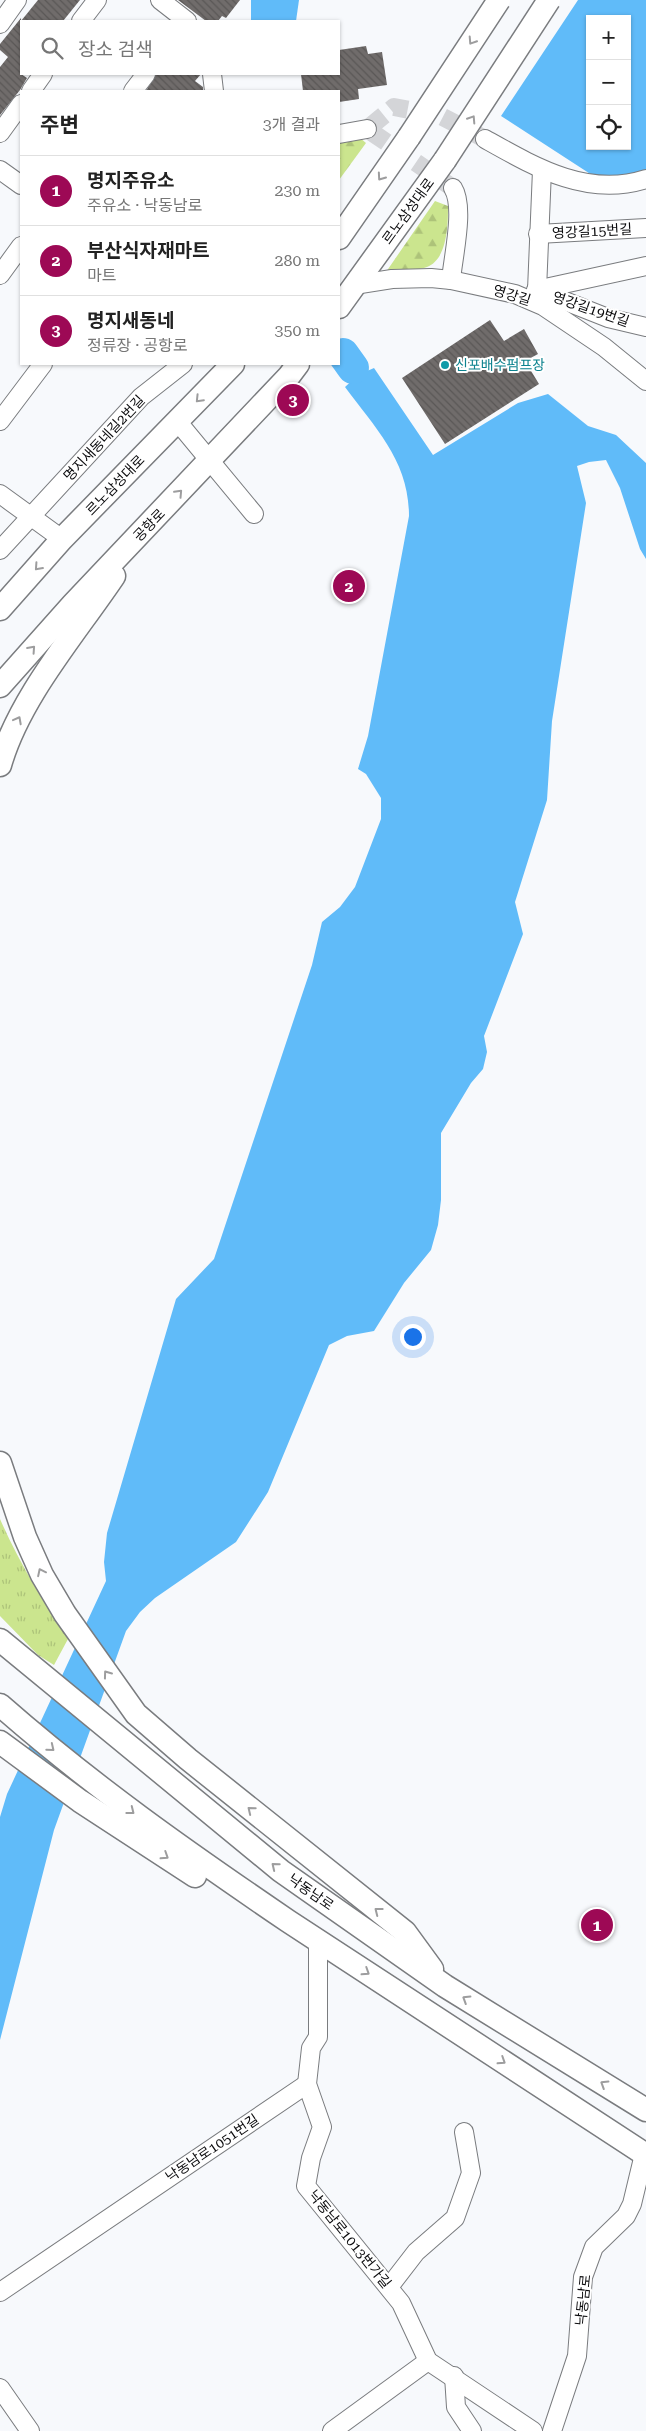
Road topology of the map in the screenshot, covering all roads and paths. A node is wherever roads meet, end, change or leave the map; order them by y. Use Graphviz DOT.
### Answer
graph roads {
  1 [pos="17,0"];
  2 [pos="97,0"];
  3 [pos="160,0"];
  4 [pos="499,0"];
  5 [pos="549,0"];
  6 [pos="82,20"];
  7 [pos="185,20"];
  8 [pos="0,24"];
  9 [pos="42,75"];
  10 [pos="145,75"];
  11 [pos="212,75"];
  12 [pos="31,90"];
  13 [pos="134,90"];
  14 [pos="214,90"];
  15 [pos="20,105"];
  16 [pos="367,129"];
  17 [pos="0,133"];
  18 [pos="340,134"];
  19 [pos="485,139"];
  20 [pos="0,170"];
  21 [pos="542,170"];
  22 [pos="646,179"];
  23 [pos="20,184"];
  24 [pos="453,188"];
  25 [pos="646,228"];
  26 [pos="538,234"];
  27 [pos="340,237"];
  28 [pos="20,247"];
  29 [pos="646,266"];
  30 [pos="0,275"];
  31 [pos="451,280"];
  32 [pos="354,285"];
  33 [pos="537,290"];
  34 [pos="516,294"];
  35 [pos="340,305"];
  36 [pos="646,327"];
  37 [pos="42,365"];
  38 [pos="182,365"];
  39 [pos="232,365"];
  40 [pos="297,365"];
  41 [pos="646,381"];
  42 [pos="0,421"];
  43 [pos="177,421"];
  44 [pos="210,460"];
  45 [pos="0,494"];
  46 [pos="254,514"];
  47 [pos="30,517"];
  48 [pos="147,527"];
  49 [pos="62,539"];
  50 [pos="0,550"];
  51 [pos="0,609"];
  52 [pos="0,686"];
  53 [pos="0,765"];
  54 [pos="0,1463"];
  55 [pos="0,1504"];
  56 [pos="25,1537"];
  57 [pos="0,1640"];
  58 [pos="7,1711"];
  59 [pos="1,1742"];
  60 [pos="318,1944"];
  61 [pos="339,1954"];
  62 [pos="445,1986"];
  63 [pos="307,2084"];
  64 [pos="646,2110"];
  65 [pos="464,2132"];
  66 [pos="645,2154"];
  67 [pos="389,2287"];
  68 [pos="0,2292"];
  69 [pos="428,2361"];
  70 [pos="454,2376"];
  71 [pos="0,2388"];
  72 [pos="30,2431"];
  73 [pos="332,2431"];
  74 [pos="472,2431"];
  75 [pos="533,2431"];
  76 [pos="552,2431"];
  1 -- 8 [label="street"];
  2 -- 6 [label="street"];
  3 -- 7 [label="street"];
  4 -- 27 [label="main road, one-way, bridge"];
  32 -- 5 [label="main road, 르노삼성대로, one-way, bridge"];
  9 -- 12 [label="street"];
  10 -- 13 [label="street"];
  11 -- 14 [label="street"];
  15 -- 17 [label="street"];
  16 -- 18 [label="street"];
  19 -- 21 [label="street"];
  20 -- 23 [label="street"];
  21 -- 22 [label="street"];
  21 -- 26 [label="street, 영강길15번길"];
  24 -- 31 [label="street"];
  25 -- 26 [label="street, 영강길15번길"];
  26 -- 33 [label="street, 영강길15번길"];
  28 -- 30 [label="street"];
  29 -- 33 [label="street"];
  31 -- 32 [label="street, 영강길"];
  31 -- 34 [label="street, 영강길"];
  32 -- 35 [label="main road"];
  33 -- 34 [label="street"];
  33 -- 36 [label="street, 영강길19번길"];
  34 -- 41 [label="street, 영강길"];
  37 -- 42 [label="street"];
  38 -- 47 [label="street, 명지새동네길2번길"];
  39 -- 43 [label="main road, 르노삼성대로, one-way"];
  40 -- 44 [label="main road, 공항로"];
  43 -- 44 [label="street"];
  43 -- 49 [label="main road, 르노삼성대로"];
  44 -- 46 [label="street"];
  48 -- 44 [label="main road, 공항로, one-way"];
  45 -- 47 [label="street"];
  47 -- 49 [label="street"];
  47 -- 50 [label="street, 명지새동네길2번길"];
  52 -- 48 [label="main road, 공항로, one-way"];
  53 -- 48 [label="main road, one-way"];
  49 -- 51 [label="main road, 르노삼성대로, one-way"];
  54 -- 56 [label="main road"];
  55 -- 56 [label="main road"];
  62 -- 56 [label="main road, one-way"];
  62 -- 57 [label="main road, 낙동남로, one-way"];
  58 -- 61 [label="main road, 낙동남로, one-way"];
  59 -- 60 [label="main road, one-way"];
  60 -- 61 [label="main road"];
  60 -- 63 [label="street"];
  61 -- 66 [label="main road, 낙동남로, one-way"];
  64 -- 62 [label="main road, 낙동남로, one-way"];
  63 -- 67 [label="street, 낙동남로1013번가길"];
  63 -- 68 [label="street, 낙동남로1051번길"];
  65 -- 67 [label="street"];
  66 -- 76 [label="street, 낙동남로"];
  67 -- 69 [label="street, 낙동남로1013번가길"];
  69 -- 70 [label="street"];
  69 -- 73 [label="street"];
  70 -- 74 [label="street"];
  70 -- 75 [label="street"];
  71 -- 72 [label="street"];
}
